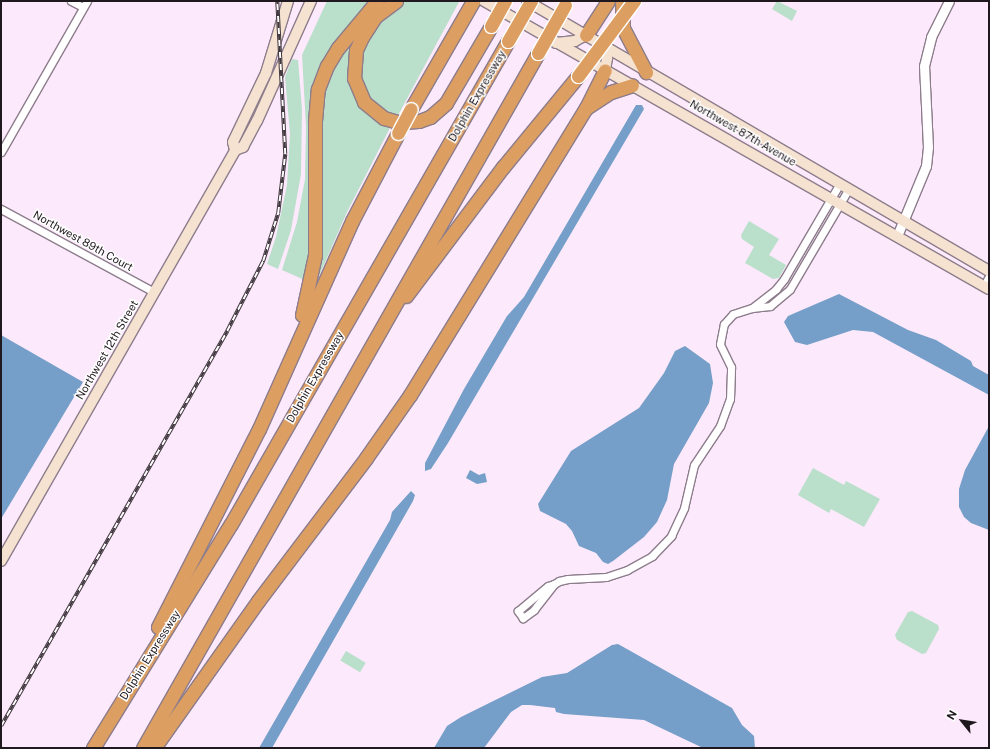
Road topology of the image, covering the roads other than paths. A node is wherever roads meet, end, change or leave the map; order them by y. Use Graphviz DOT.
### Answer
graph roads {
  1 [pos="71,1"];
  2 [pos="288,1"];
  3 [pos="311,1"];
  4 [pos="377,1"];
  5 [pos="396,1"];
  6 [pos="484,1"];
  7 [pos="505,1"];
  8 [pos="527,1"];
  9 [pos="531,1"];
  10 [pos="608,1"];
  11 [pos="622,1"];
  12 [pos="634,1"];
  13 [pos="949,1"];
  14 [pos="566,3"];
  15 [pos="85,4"];
  16 [pos="470,6"];
  17 [pos="586,35"];
  18 [pos="556,43"];
  19 [pos="599,43"];
  20 [pos="605,70"];
  21 [pos="646,72"];
  22 [pos="632,85"];
  23 [pos="586,108"];
  24 [pos="235,150"];
  25 [pos="1,152"];
  26 [pos="844,187"];
  27 [pos="831,198"];
  28 [pos="841,203"];
  29 [pos="1,209"];
  30 [pos="903,222"];
  31 [pos="898,236"];
  32 [pos="989,271"];
  33 [pos="988,284"];
  34 [pos="154,292"];
  35 [pos="752,308"];
  36 [pos="378,332"];
  37 [pos="278,387"];
  38 [pos="1,562"];
  39 [pos="554,584"];
  40 [pos="94,747"];
  41 [pos="143,748"];
  42 [pos="154,748"];
  1 -- 15 [label="street"];
  2 -- 24 [label="main road, Northwest 12th Street"];
  3 -- 24 [label="main road, Northwest 12th Street"];
  4 -- 37 [label="highway"];
  5 -- 7 [label="highway, bridge"];
  6 -- 18 [label="main road, Northwest 87th Avenue"];
  8 -- 17 [label="main road, Northwest 87th Avenue"];
  9 -- 40 [label="highway, Dolphin Expressway, bridge"];
  10 -- 17 [label="highway"];
  11 -- 21 [label="highway"];
  12 -- 36 [label="highway, bridge"];
  13 -- 30 [label="street"];
  14 -- 36 [label="highway, bridge"];
  15 -- 25 [label="street"];
  16 -- 37 [label="highway, bridge"];
  17 -- 18 [label="main road"];
  17 -- 19 [label="main road, Northwest 87th Avenue"];
  18 -- 20 [label="main road, Northwest 87th Avenue"];
  19 -- 20 [label="main road"];
  19 -- 21 [label="main road, Northwest 87th Avenue"];
  20 -- 22 [label="main road, Northwest 87th Avenue"];
  20 -- 23 [label="highway"];
  21 -- 26 [label="main road, Northwest 87th Avenue"];
  22 -- 23 [label="highway"];
  22 -- 27 [label="main road, Northwest 87th Avenue"];
  23 -- 42 [label="highway"];
  24 -- 34 [label="main road, Northwest 12th Street"];
  26 -- 27 [label="street"];
  26 -- 28 [label="street"];
  26 -- 30 [label="main road, Northwest 87th Avenue"];
  27 -- 28 [label="main road, Northwest 87th Avenue"];
  27 -- 35 [label="street"];
  28 -- 31 [label="main road, Northwest 87th Avenue"];
  28 -- 35 [label="street"];
  29 -- 34 [label="street, Northwest 89th Court"];
  30 -- 31 [label="street"];
  30 -- 32 [label="main road, Northwest 87th Avenue"];
  31 -- 33 [label="main road, Northwest 87th Avenue"];
  34 -- 38 [label="main road, Northwest 12th Street"];
  35 -- 39 [label="street"];
  36 -- 41 [label="highway"];
  37 -- 40 [label="highway"];
  39 -- 39 [label="street"];
}
